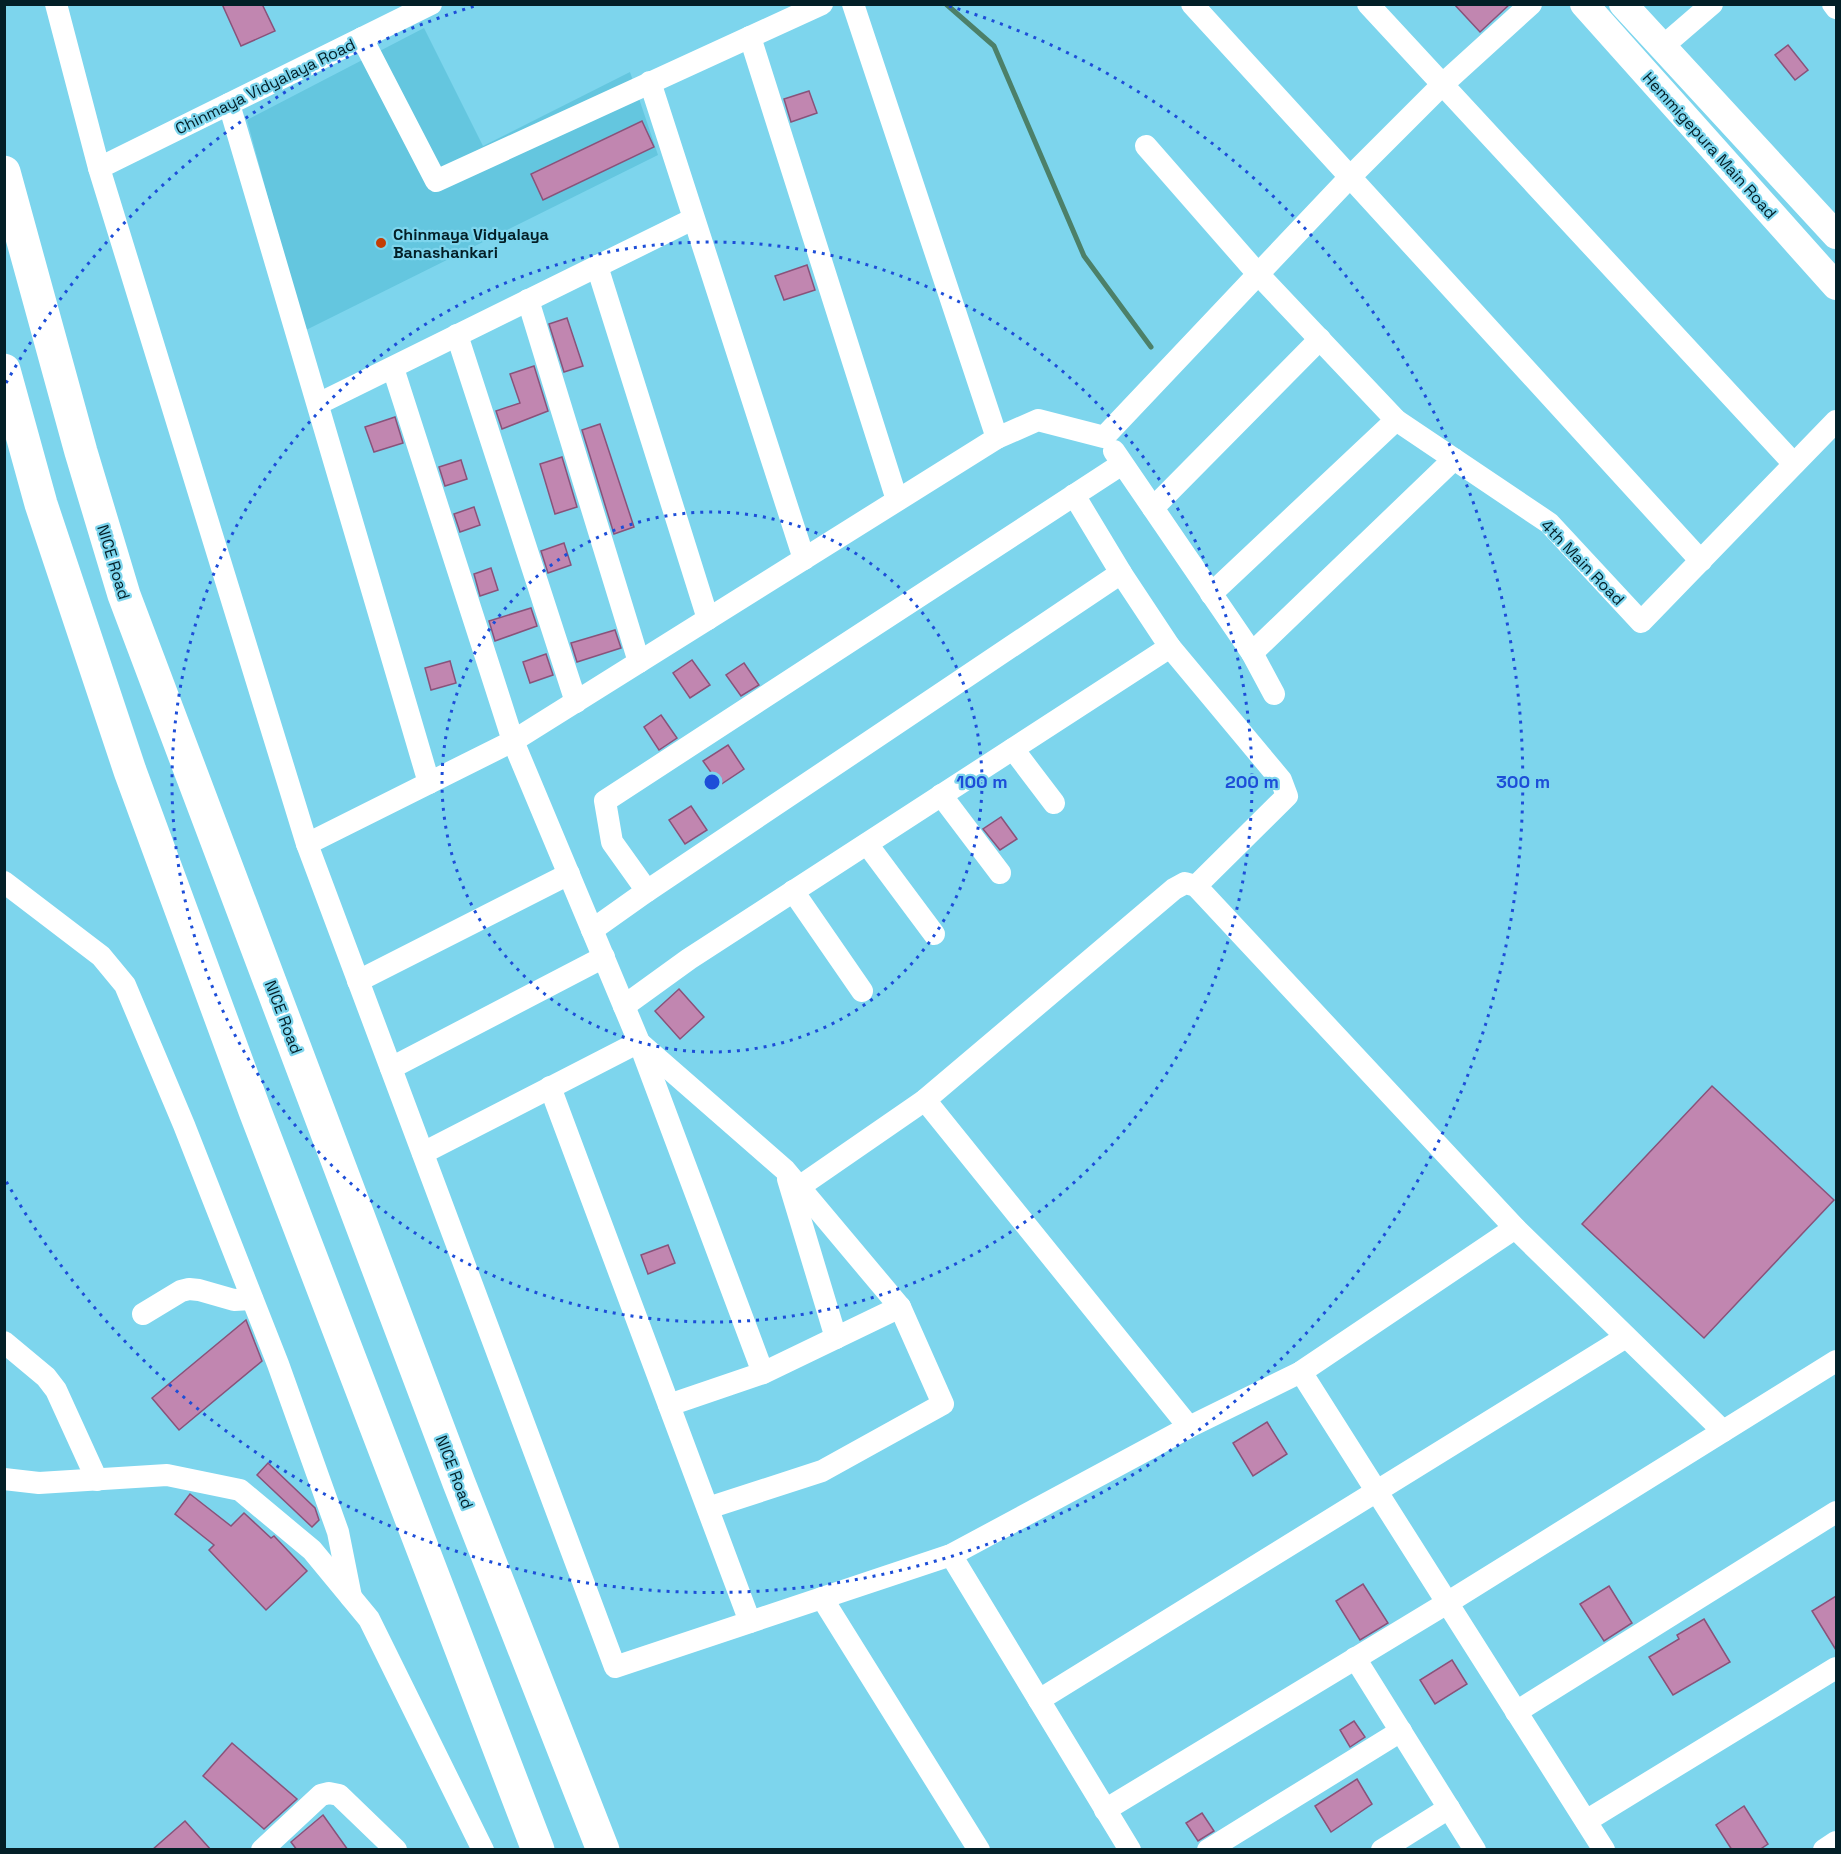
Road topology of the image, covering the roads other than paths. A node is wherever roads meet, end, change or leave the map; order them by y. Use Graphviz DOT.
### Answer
graph roads {
  1 [pos="56,4"];
  2 [pos="431,4"];
  3 [pos="822,4"];
  4 [pos="853,4"];
  5 [pos="1192,4"];
  6 [pos="1368,4"];
  7 [pos="1531,4"];
  8 [pos="1584,4"];
  9 [pos="1623,4"];
  10 [pos="1712,4"];
  11 [pos="1833,4"];
  12 [pos="1836,8"];
  13 [pos="750,37"];
  14 [pos="362,38"];
  15 [pos="1662,46"];
  16 [pos="650,82"];
  17 [pos="1443,84"];
  18 [pos="229,104"];
  19 [pos="1146,146"];
  20 [pos="99,168"];
  21 [pos="4,172"];
  22 [pos="1350,177"];
  23 [pos="693,219"];
  24 [pos="1836,235"];
  25 [pos="597,266"];
  26 [pos="1258,274"];
  27 [pos="1836,286"];
  28 [pos="528,300"];
  29 [pos="457,335"];
  30 [pos="1320,339"];
  31 [pos="393,368"];
  32 [pos="4,370"];
  33 [pos="318,404"];
  34 [pos="1396,420"];
  35 [pos="1836,421"];
  36 [pos="1104,437"];
  37 [pos="997,438"];
  38 [pos="1454,459"];
  39 [pos="1122,464"];
  40 [pos="1794,464"];
  41 [pos="1074,495"];
  42 [pos="897,500"];
  43 [pos="1153,508"];
  44 [pos="804,559"];
  45 [pos="1701,561"];
  46 [pos="1121,573"];
  47 [pos="1211,594"];
  48 [pos="708,619"];
  49 [pos="1170,647"];
  50 [pos="1252,653"];
  51 [pos="639,662"];
  52 [pos="1274,694"];
  53 [pos="576,702"];
  54 [pos="513,741"];
  55 [pos="1013,748"];
  56 [pos="429,783"];
  57 [pos="941,795"];
  58 [pos="1054,803"];
  59 [pos="307,844"];
  60 [pos="867,844"];
  61 [pos="1000,873"];
  62 [pos="569,874"];
  63 [pos="4,882"];
  64 [pos="1196,886"];
  65 [pos="647,891"];
  66 [pos="793,891"];
  67 [pos="592,930"];
  68 [pos="934,934"];
  69 [pos="604,957"];
  70 [pos="358,981"];
  71 [pos="862,991"];
  72 [pos="624,1006"];
  73 [pos="639,1042"];
  74 [pos="391,1068"];
  75 [pos="550,1088"];
  76 [pos="925,1100"];
  77 [pos="423,1152"];
  78 [pos="792,1179"];
  79 [pos="1515,1227"];
  80 [pos="252,1299"];
  81 [pos="900,1307"];
  82 [pos="143,1314"];
  83 [pos="1626,1336"];
  84 [pos="836,1338"];
  85 [pos="4,1342"];
  86 [pos="1836,1361"];
  87 [pos="1301,1372"];
  88 [pos="763,1373"];
  89 [pos="669,1405"];
  90 [pos="1189,1427"];
  91 [pos="1723,1431"];
  92 [pos="4,1479"];
  93 [pos="97,1479"];
  94 [pos="1377,1491"];
  95 [pos="708,1508"];
  96 [pos="1836,1512"];
  97 [pos="951,1555"];
  98 [pos="351,1597"];
  99 [pos="822,1599"];
  100 [pos="1447,1603"];
  101 [pos="750,1622"];
  102 [pos="1355,1658"];
  103 [pos="1836,1668"];
  104 [pos="1039,1700"];
  105 [pos="1516,1712"];
  106 [pos="1401,1731"];
  107 [pos="1449,1808"];
  108 [pos="1105,1810"];
  109 [pos="1586,1821"];
  110 [pos="1836,1842"];
  111 [pos="262,1850"];
  112 [pos="396,1850"];
  113 [pos="483,1850"];
  114 [pos="538,1850"];
  115 [pos="603,1850"];
  116 [pos="979,1850"];
  117 [pos="1130,1850"];
  118 [pos="1208,1850"];
  119 [pos="1382,1850"];
  120 [pos="1475,1850"];
  121 [pos="1604,1850"];
  122 [pos="1824,1850"];
  1 -- 20 [label="street"];
  2 -- 14 [label="street, Chinmaya Vidyalaya Road"];
  3 -- 13 [label="street"];
  4 -- 37 [label="street"];
  5 -- 22 [label="street"];
  6 -- 17 [label="street"];
  7 -- 17 [label="street"];
  8 -- 27 [label="main road, Hemmigepura Main Road"];
  9 -- 15 [label="main road, Hemmigepura Main Road"];
  10 -- 15 [label="street"];
  11 -- 12 [label="street"];
  13 -- 16 [label="street"];
  13 -- 42 [label="street"];
  14 -- 16 [label="street"];
  14 -- 18 [label="street, Chinmaya Vidyalaya Road"];
  15 -- 24 [label="main road, Hemmigepura Main Road"];
  16 -- 23 [label="street"];
  17 -- 22 [label="street"];
  17 -- 40 [label="street"];
  18 -- 20 [label="street, Chinmaya Vidyalaya Road"];
  18 -- 33 [label="street"];
  19 -- 26 [label="street, 4th Main Road"];
  20 -- 59 [label="street"];
  21 -- 115 [label="highway, NICE Road"];
  22 -- 26 [label="street"];
  22 -- 45 [label="street"];
  23 -- 25 [label="street"];
  23 -- 44 [label="street"];
  25 -- 28 [label="street"];
  25 -- 48 [label="street"];
  26 -- 30 [label="street, 4th Main Road"];
  26 -- 36 [label="street"];
  28 -- 29 [label="street"];
  28 -- 51 [label="street"];
  29 -- 31 [label="street"];
  29 -- 53 [label="street"];
  30 -- 34 [label="street, 4th Main Road"];
  30 -- 43 [label="street"];
  31 -- 33 [label="street"];
  31 -- 54 [label="street"];
  32 -- 114 [label="highway"];
  33 -- 56 [label="street"];
  34 -- 38 [label="street, 4th Main Road"];
  34 -- 47 [label="street"];
  35 -- 40 [label="street, 4th Main Road"];
  36 -- 37 [label="street"];
  36 -- 39 [label="street"];
  37 -- 42 [label="street"];
  38 -- 45 [label="street, 4th Main Road"];
  38 -- 50 [label="street"];
  39 -- 41 [label="street"];
  39 -- 43 [label="street"];
  40 -- 45 [label="street, 4th Main Road"];
  41 -- 46 [label="street"];
  41 -- 65 [label="street"];
  42 -- 44 [label="street"];
  43 -- 47 [label="street"];
  44 -- 48 [label="street"];
  46 -- 49 [label="street"];
  46 -- 65 [label="street"];
  47 -- 50 [label="street"];
  48 -- 51 [label="street"];
  49 -- 55 [label="street"];
  49 -- 64 [label="street"];
  50 -- 52 [label="street"];
  51 -- 53 [label="street"];
  53 -- 54 [label="street"];
  54 -- 56 [label="street"];
  54 -- 62 [label="street"];
  55 -- 57 [label="street"];
  55 -- 58 [label="street"];
  56 -- 59 [label="street"];
  57 -- 60 [label="street"];
  57 -- 61 [label="street"];
  59 -- 70 [label="street"];
  60 -- 66 [label="street"];
  60 -- 68 [label="street"];
  62 -- 67 [label="street"];
  62 -- 70 [label="street"];
  63 -- 80 [label="street"];
  64 -- 76 [label="street"];
  64 -- 79 [label="street"];
  65 -- 67 [label="street"];
  66 -- 71 [label="street"];
  66 -- 72 [label="street"];
  67 -- 69 [label="street"];
  69 -- 72 [label="street"];
  69 -- 74 [label="street"];
  70 -- 74 [label="street"];
  72 -- 73 [label="street"];
  73 -- 75 [label="street"];
  73 -- 78 [label="street"];
  73 -- 88 [label="street"];
  74 -- 77 [label="street"];
  75 -- 77 [label="street"];
  75 -- 89 [label="street"];
  76 -- 78 [label="street"];
  76 -- 90 [label="street"];
  77 -- 101 [label="street"];
  78 -- 81 [label="street"];
  78 -- 84 [label="street"];
  79 -- 83 [label="street"];
  79 -- 87 [label="street"];
  80 -- 82 [label="street"];
  80 -- 98 [label="street"];
  81 -- 84 [label="street"];
  81 -- 95 [label="street"];
  83 -- 91 [label="street"];
  83 -- 94 [label="street"];
  84 -- 88 [label="street"];
  85 -- 93 [label="street"];
  86 -- 91 [label="street"];
  87 -- 90 [label="street"];
  87 -- 94 [label="street"];
  88 -- 89 [label="street"];
  89 -- 95 [label="street"];
  90 -- 97 [label="street"];
  91 -- 100 [label="street"];
  92 -- 93 [label="street"];
  93 -- 98 [label="street"];
  94 -- 100 [label="street"];
  94 -- 104 [label="street"];
  95 -- 101 [label="street"];
  96 -- 105 [label="street"];
  97 -- 99 [label="street"];
  97 -- 104 [label="street"];
  98 -- 113 [label="street"];
  99 -- 101 [label="street"];
  99 -- 116 [label="street"];
  100 -- 102 [label="street"];
  100 -- 105 [label="street"];
  102 -- 106 [label="street"];
  102 -- 108 [label="street"];
  103 -- 109 [label="street"];
  104 -- 108 [label="street"];
  105 -- 109 [label="street"];
  106 -- 107 [label="street"];
  106 -- 118 [label="street"];
  107 -- 119 [label="street"];
  107 -- 120 [label="street"];
  108 -- 117 [label="street"];
  109 -- 121 [label="street"];
  110 -- 122 [label="street"];
  111 -- 112 [label="street"];
}
